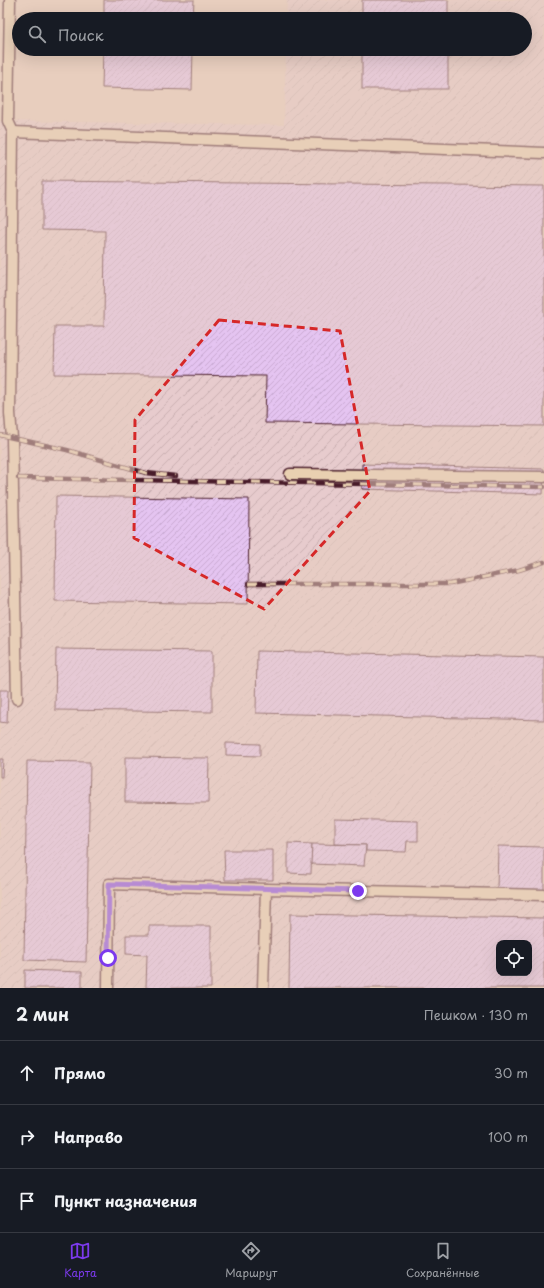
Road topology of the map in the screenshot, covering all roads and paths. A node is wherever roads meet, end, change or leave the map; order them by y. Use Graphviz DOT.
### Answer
graph roads {
  1 [pos="10,0"];
  2 [pos="13,132"];
  3 [pos="544,153"];
  4 [pos="290,474"];
  5 [pos="544,477"];
  6 [pos="17,699"];
  7 [pos="266,889"];
  8 [pos="544,895"];
  9 [pos="108,988"];
  10 [pos="263,988"];
  1 -- 2 [label="lane"];
  2 -- 3 [label="lane"];
  2 -- 6 [label="lane"];
  4 -- 5 [label="lane"];
  7 -- 8 [label="lane"];
  7 -- 9 [label="lane"];
  7 -- 10 [label="lane"];
}
